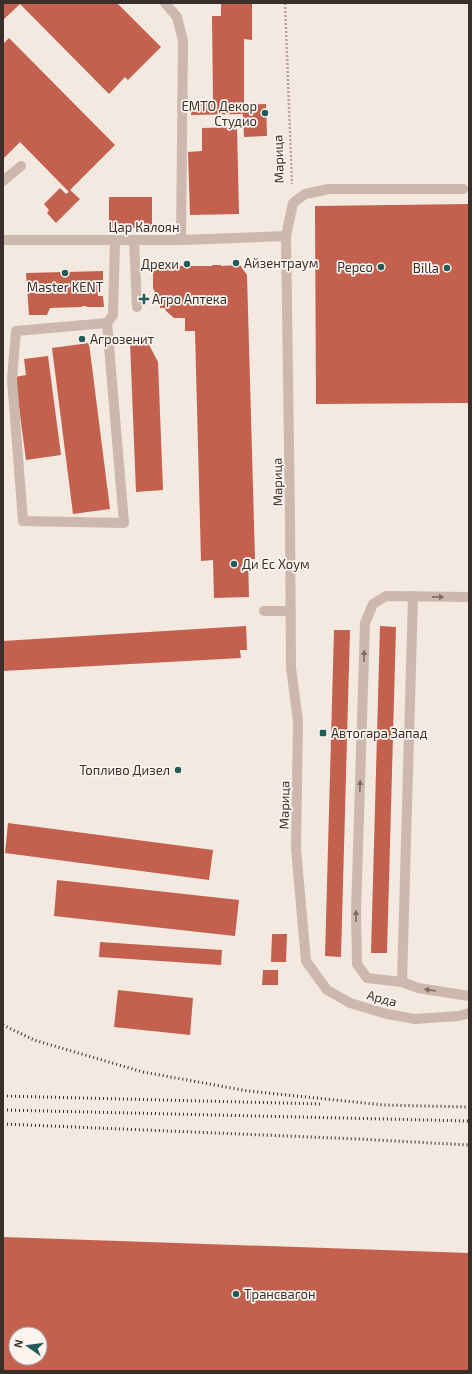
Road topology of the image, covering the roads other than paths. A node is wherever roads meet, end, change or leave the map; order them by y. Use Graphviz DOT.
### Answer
graph roads {
  1 [pos="165,3"];
  2 [pos="21,166"];
  3 [pos="3,181"];
  4 [pos="466,189"];
  5 [pos="286,236"];
  6 [pos="3,240"];
  7 [pos="114,240"];
  8 [pos="181,240"];
  9 [pos="134,241"];
  10 [pos="137,307"];
  11 [pos="107,323"];
  12 [pos="413,596"];
  13 [pos="469,597"];
  14 [pos="264,611"];
  15 [pos="291,611"];
  16 [pos="306,961"];
  17 [pos="402,982"];
  18 [pos="469,996"];
  19 [pos="469,1013"];
  1 -- 8 [label="street"];
  2 -- 3 [label="street"];
  4 -- 5 [label="street, Марица"];
  5 -- 8 [label="street, Цар Калоян"];
  5 -- 15 [label="street, Марица"];
  6 -- 7 [label="street, Цар Калоян"];
  7 -- 9 [label="street, Цар Калоян"];
  7 -- 11 [label="street"];
  8 -- 9 [label="street, Цар Калоян"];
  9 -- 10 [label="street"];
  11 -- 11 [label="street"];
  12 -- 13 [label="street, one-way"];
  12 -- 17 [label="street"];
  17 -- 12 [label="street, one-way"];
  14 -- 15 [label="street"];
  15 -- 16 [label="street, Марица"];
  16 -- 19 [label="street, Арда"];
  18 -- 17 [label="street, one-way"];
}
